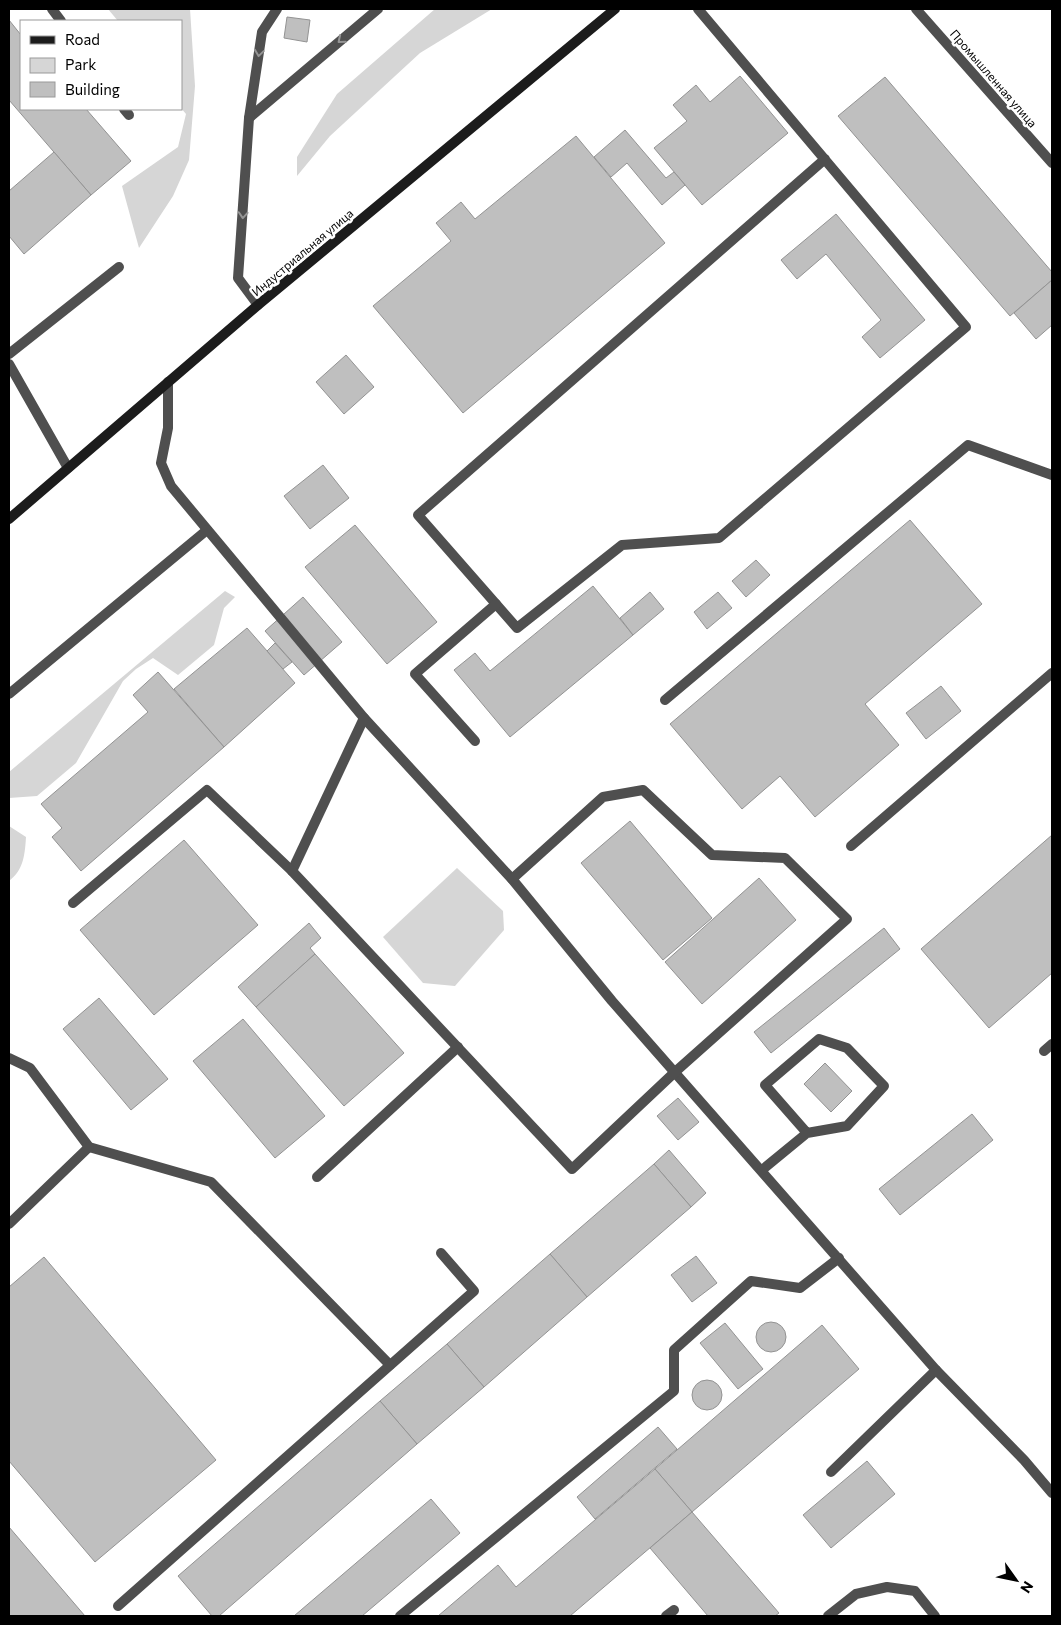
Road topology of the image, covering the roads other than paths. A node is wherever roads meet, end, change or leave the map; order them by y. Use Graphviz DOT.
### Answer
graph roads {
  1 [pos="52,9"];
  2 [pos="277,9"];
  3 [pos="378,9"];
  4 [pos="615,9"];
  5 [pos="698,9"];
  6 [pos="916,9"];
  7 [pos="60,20"];
  8 [pos="249,118"];
  9 [pos="824,159"];
  10 [pos="1052,163"];
  11 [pos="119,267"];
  12 [pos="258,305"];
  13 [pos="9,354"];
  14 [pos="9,364"];
  15 [pos="168,382"];
  16 [pos="68,468"];
  17 [pos="1052,475"];
  18 [pos="9,519"];
  19 [pos="207,530"];
  20 [pos="496,604"];
  21 [pos="1052,673"];
  22 [pos="9,694"];
  23 [pos="665,700"];
  24 [pos="364,718"];
  25 [pos="475,741"];
  26 [pos="851,846"];
  27 [pos="292,871"];
  28 [pos="512,879"];
  29 [pos="73,902"];
  30 [pos="1052,1044"];
  31 [pos="458,1048"];
  32 [pos="1044,1051"];
  33 [pos="9,1058"];
  34 [pos="675,1072"];
  35 [pos="807,1134"];
  36 [pos="89,1147"];
  37 [pos="762,1170"];
  38 [pos="318,1177"];
  39 [pos="9,1224"];
  40 [pos="441,1253"];
  41 [pos="839,1258"];
  42 [pos="390,1365"];
  43 [pos="936,1370"];
  44 [pos="831,1472"];
  45 [pos="1052,1493"];
  46 [pos="118,1606"];
  47 [pos="400,1616"];
  48 [pos="828,1616"];
  49 [pos="935,1616"];
  1 -- 7 [label="street"];
  2 -- 8 [label="street, one-way"];
  3 -- 8 [label="street, one-way"];
  4 -- 12 [label="main road, Индустриальная улица"];
  5 -- 9 [label="street"];
  6 -- 10 [label="street, Промышленная улица"];
  8 -- 12 [label="street, one-way"];
  9 -- 20 [label="street"];
  9 -- 20 [label="street"];
  11 -- 13 [label="street"];
  12 -- 15 [label="main road, Индустриальная улица"];
  14 -- 16 [label="street"];
  15 -- 16 [label="main road, Индустриальная улица"];
  15 -- 19 [label="street"];
  16 -- 18 [label="main road, Индустриальная улица"];
  17 -- 23 [label="street"];
  19 -- 22 [label="street"];
  19 -- 24 [label="street"];
  20 -- 25 [label="street"];
  21 -- 26 [label="street"];
  24 -- 27 [label="street"];
  24 -- 28 [label="street"];
  27 -- 29 [label="street"];
  27 -- 31 [label="street"];
  28 -- 34 [label="street"];
  28 -- 34 [label="street"];
  30 -- 32 [label="street"];
  31 -- 34 [label="street"];
  31 -- 38 [label="street"];
  33 -- 36 [label="street"];
  34 -- 37 [label="street"];
  35 -- 35 [label="street"];
  35 -- 37 [label="street"];
  36 -- 39 [label="street"];
  36 -- 42 [label="street"];
  37 -- 41 [label="street"];
  40 -- 42 [label="street"];
  41 -- 43 [label="street"];
  41 -- 47 [label="street"];
  42 -- 46 [label="street"];
  43 -- 44 [label="street"];
  43 -- 45 [label="street"];
  48 -- 49 [label="street"];
}
